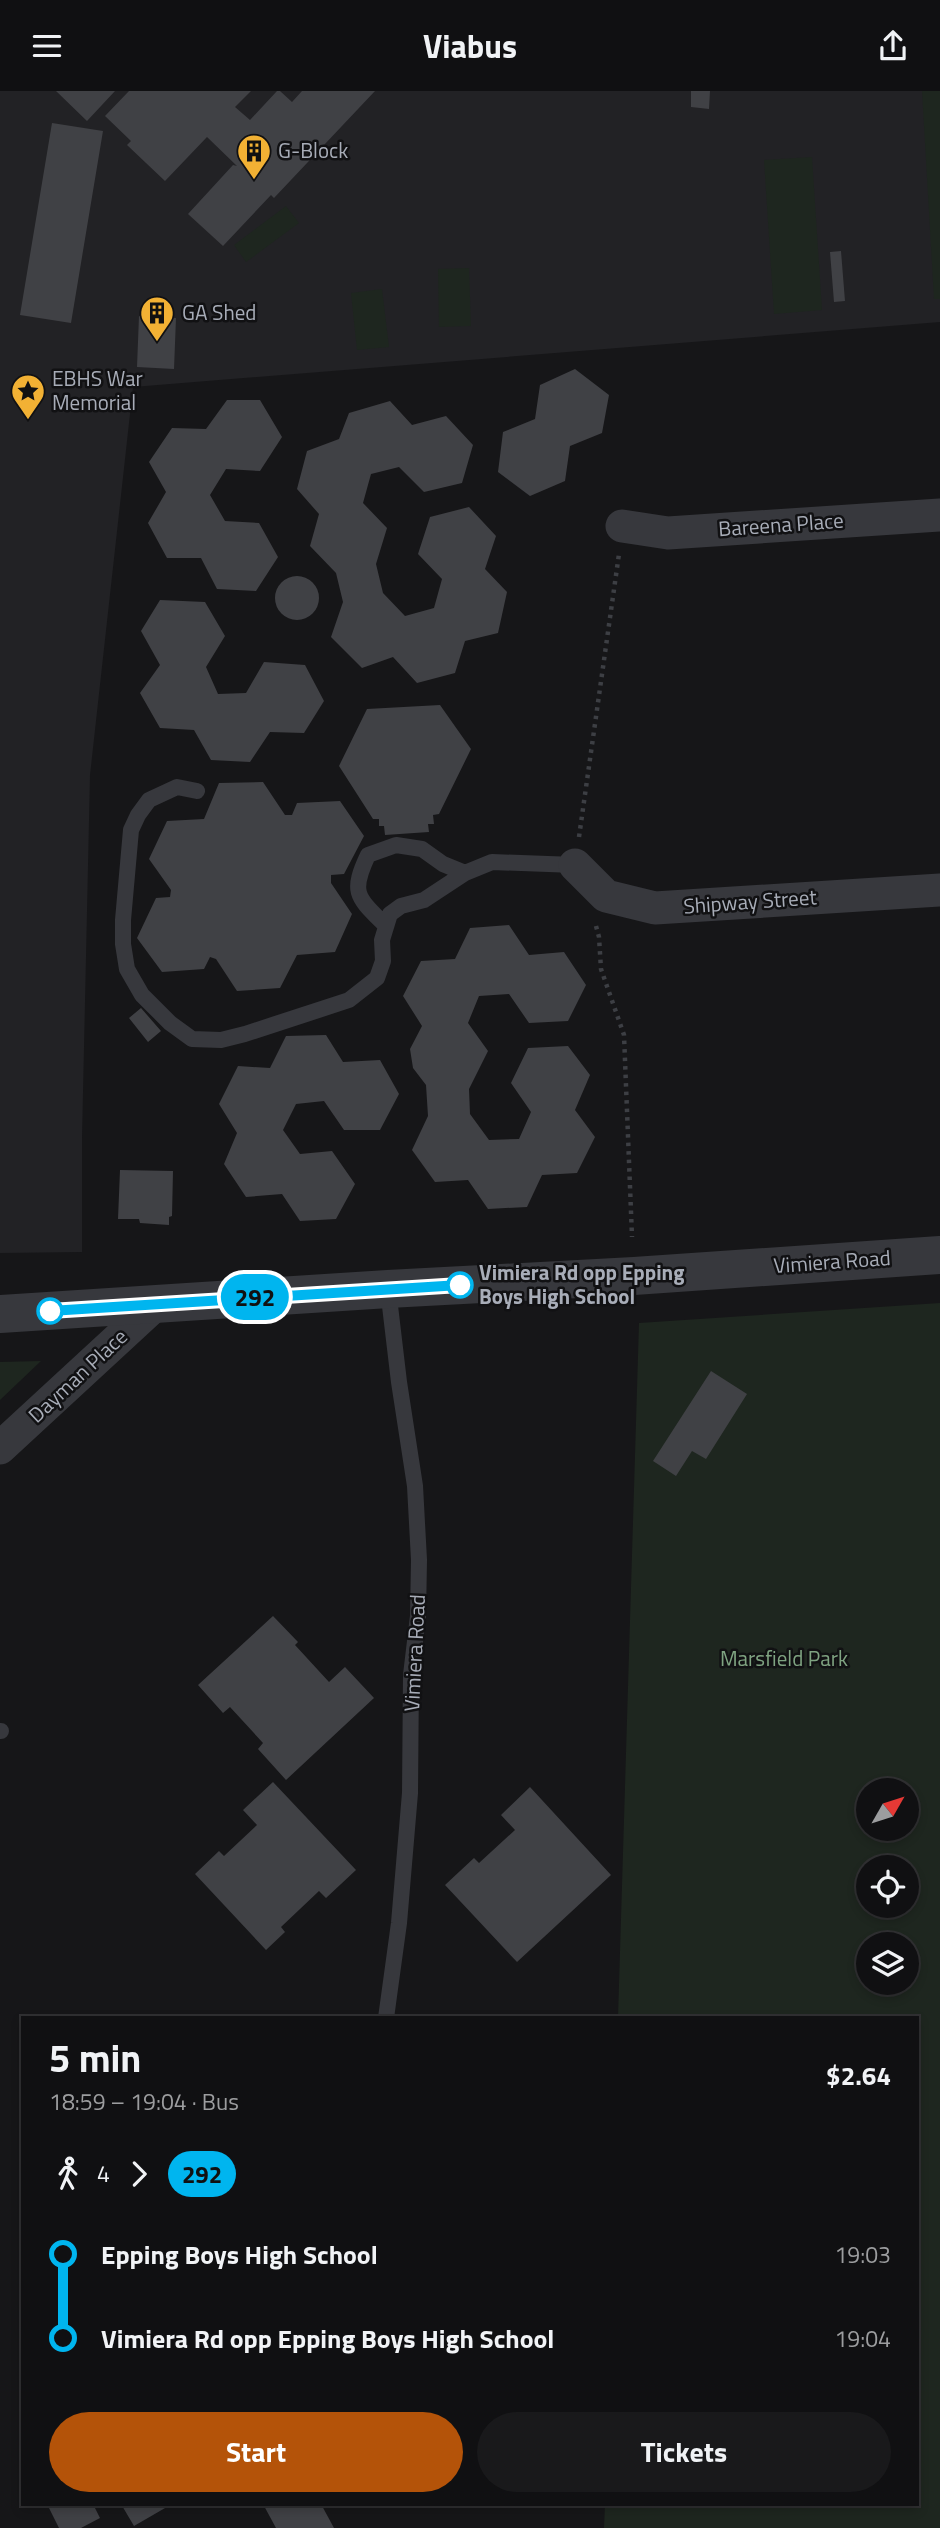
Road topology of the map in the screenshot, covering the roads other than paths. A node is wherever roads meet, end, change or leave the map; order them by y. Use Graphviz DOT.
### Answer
graph roads {
  1 [pos="940,515"];
  2 [pos="622,526"];
  3 [pos="197,791"];
  4 [pos="575,865"];
  5 [pos="465,873"];
  6 [pos="940,890"];
  7 [pos="385,925"];
  8 [pos="940,1255"];
  9 [pos="388,1289"];
  10 [pos="157,1303"];
  11 [pos="0,1314"];
  12 [pos="0,1448"];
  13 [pos="386,2016"];
  1 -- 2 [label="street, Bareena Place"];
  3 -- 7 [label="lane"];
  4 -- 5 [label="lane"];
  4 -- 6 [label="street, Shipway Street"];
  5 -- 7 [label="lane"];
  5 -- 7 [label="lane"];
  8 -- 9 [label="street, Vimiera Road"];
  9 -- 10 [label="street, Vimiera Road"];
  9 -- 13 [label="lane, Vimiera Road"];
  10 -- 11 [label="street, Vimiera Road"];
  10 -- 12 [label="street, Dayman Place"];
}
